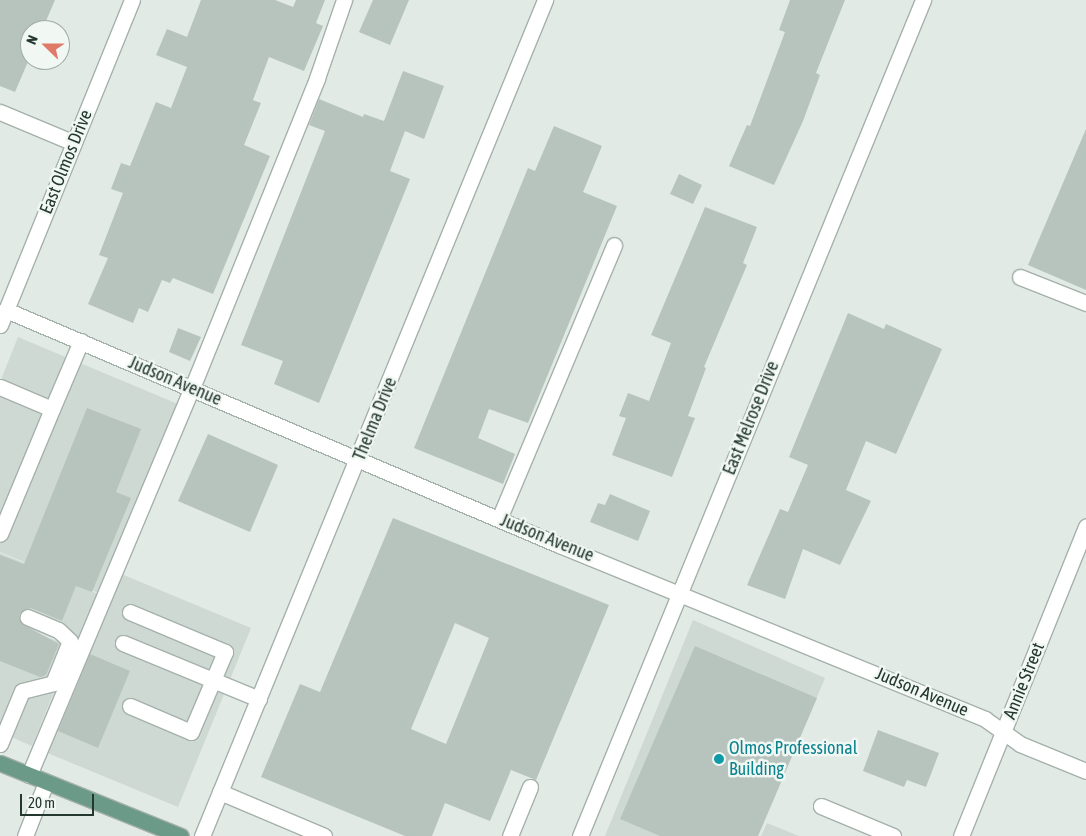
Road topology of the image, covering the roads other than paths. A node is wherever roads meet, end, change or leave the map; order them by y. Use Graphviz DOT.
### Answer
graph roads {
  1 [pos="132,0"];
  2 [pos="344,0"];
  3 [pos="545,0"];
  4 [pos="922,0"];
  5 [pos="0,112"];
  6 [pos="74,143"];
  7 [pos="614,245"];
  8 [pos="1020,277"];
  9 [pos="1086,303"];
  10 [pos="6,310"];
  11 [pos="0,325"];
  12 [pos="81,341"];
  13 [pos="0,387"];
  14 [pos="192,388"];
  15 [pos="52,409"];
  16 [pos="359,458"];
  17 [pos="500,519"];
  18 [pos="1086,526"];
  19 [pos="0,534"];
  20 [pos="680,592"];
  21 [pos="130,612"];
  22 [pos="28,617"];
  23 [pos="123,643"];
  24 [pos="73,650"];
  25 [pos="213,680"];
  26 [pos="258,699"];
  27 [pos="130,706"];
  28 [pos="1004,732"];
  29 [pos="0,744"];
  30 [pos="0,763"];
  31 [pos="1086,771"];
  32 [pos="29,775"];
  33 [pos="46,782"];
  34 [pos="530,786"];
  35 [pos="220,792"];
  36 [pos="822,806"];
  37 [pos="25,836"];
  38 [pos="181,836"];
  39 [pos="202,836"];
  40 [pos="324,836"];
  41 [pos="510,836"];
  42 [pos="580,836"];
  43 [pos="893,836"];
  44 [pos="961,836"];
  1 -- 6 [label="street, East Olmos Drive"];
  2 -- 14 [label="street"];
  3 -- 16 [label="street, Thelma Drive"];
  4 -- 20 [label="street, East Melrose Drive"];
  5 -- 6 [label="street"];
  6 -- 10 [label="street, East Olmos Drive"];
  7 -- 17 [label="street"];
  8 -- 9 [label="street"];
  10 -- 11 [label="street, East Olmos Drive"];
  10 -- 12 [label="street, Judson Avenue"];
  12 -- 14 [label="street, Judson Avenue"];
  12 -- 15 [label="street"];
  13 -- 15 [label="street"];
  14 -- 16 [label="street, Judson Avenue"];
  14 -- 24 [label="street"];
  15 -- 19 [label="street"];
  16 -- 17 [label="street, Judson Avenue"];
  16 -- 26 [label="street, Thelma Drive"];
  17 -- 20 [label="street, Judson Avenue"];
  18 -- 28 [label="street, Annie Street"];
  20 -- 28 [label="street, Judson Avenue"];
  20 -- 42 [label="street, East Melrose Drive"];
  21 -- 25 [label="street"];
  22 -- 24 [label="street"];
  23 -- 25 [label="street"];
  24 -- 29 [label="street"];
  24 -- 32 [label="street"];
  25 -- 26 [label="street"];
  25 -- 27 [label="street"];
  26 -- 35 [label="street, Thelma Drive"];
  28 -- 31 [label="street, Judson Avenue"];
  28 -- 44 [label="street, Annie Street"];
  30 -- 32 [label="main road"];
  32 -- 33 [label="main road"];
  33 -- 37 [label="street"];
  33 -- 38 [label="main road"];
  34 -- 41 [label="street"];
  35 -- 39 [label="street, Thelma Drive"];
  35 -- 40 [label="street"];
  36 -- 43 [label="street"];
}
